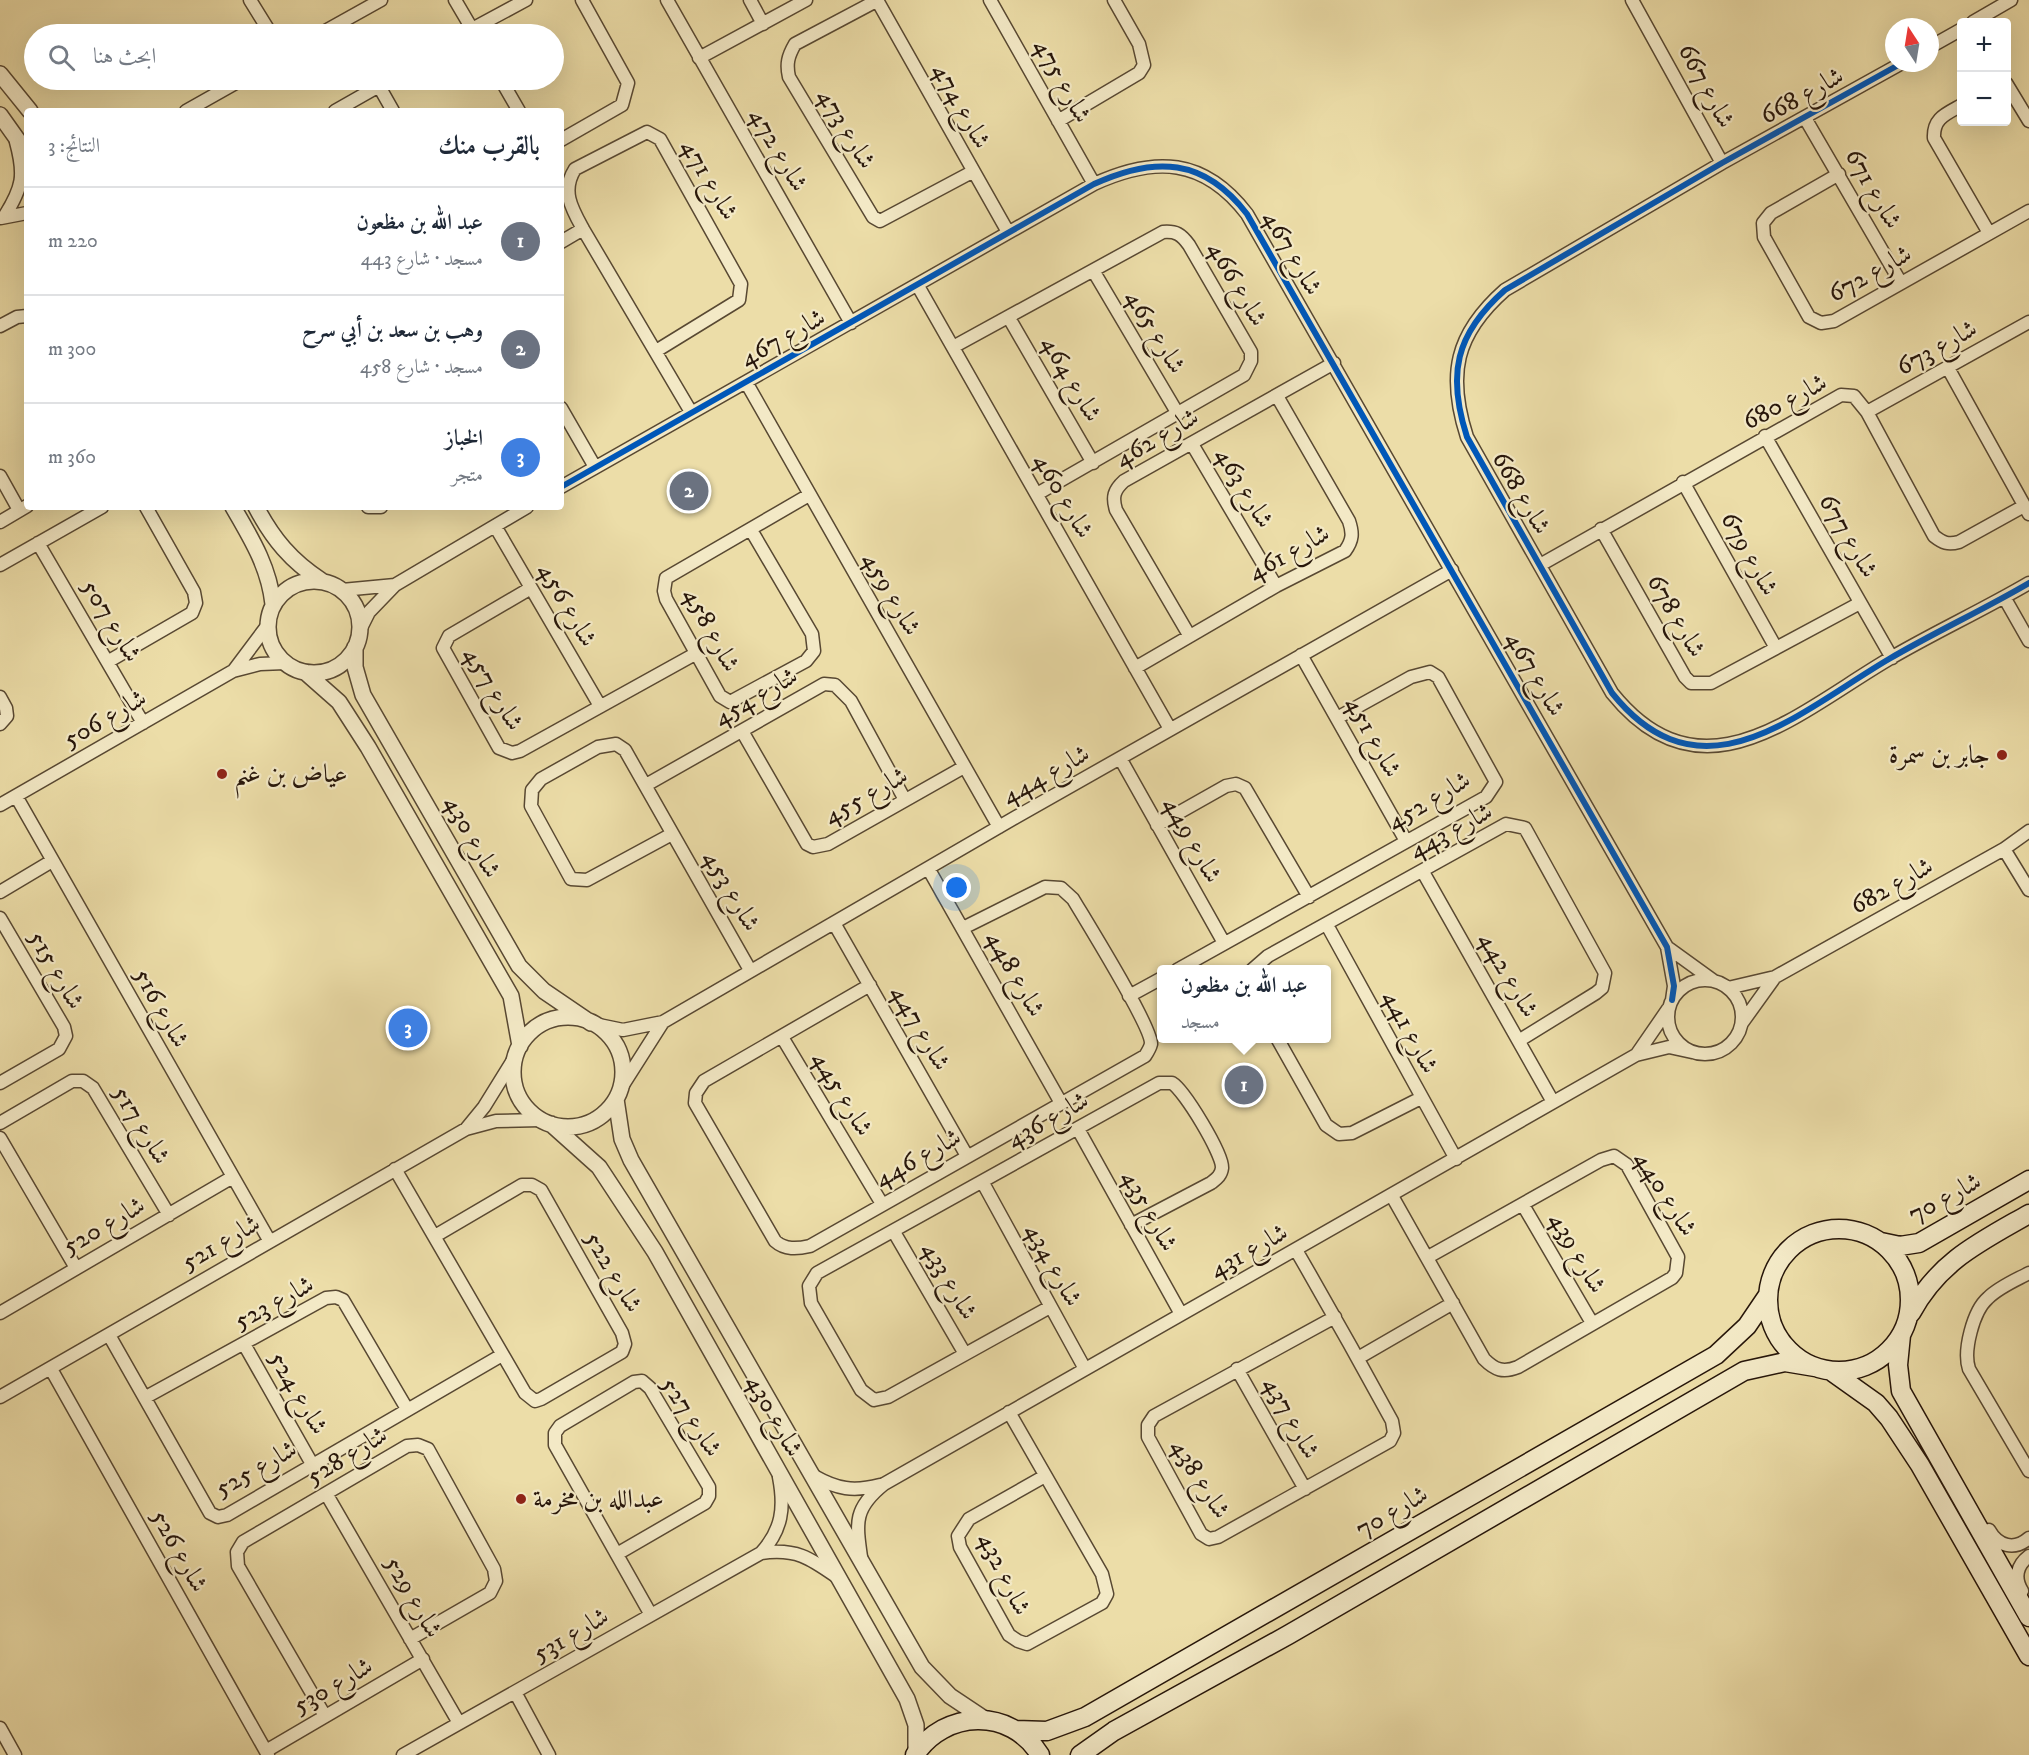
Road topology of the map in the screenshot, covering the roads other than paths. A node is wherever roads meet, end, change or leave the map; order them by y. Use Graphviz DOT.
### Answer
graph roads {
  1 [pos="250,0"];
  2 [pos="381,0"];
  3 [pos="455,0"];
  4 [pos="526,0"];
  5 [pos="582,0"];
  6 [pos="666,0"];
  7 [pos="750,0"];
  8 [pos="806,0"];
  9 [pos="877,0"];
  10 [pos="990,0"];
  11 [pos="1114,0"];
  12 [pos="1632,0"];
  13 [pos="2011,0"];
  14 [pos="1980,18"];
  15 [pos="342,22"];
  16 [pos="265,24"];
  17 [pos="338,24"];
  18 [pos="469,24"];
  19 [pos="487,24"];
  20 [pos="763,24"];
  21 [pos="1957,32"];
  22 [pos="1939,42"];
  23 [pos="699,58"];
  24 [pos="1886,72"];
  25 [pos="0,74"];
  26 [pos="223,90"];
  27 [pos="366,90"];
  28 [pos="381,90"];
  29 [pos="507,90"];
  30 [pos="2011,90"];
  31 [pos="28,108"];
  32 [pos="191,108"];
  33 [pos="340,108"];
  34 [pos="391,108"];
  35 [pos="517,108"];
  36 [pos="1957,108"];
  37 [pos="0,115"];
  38 [pos="1805,118"];
  39 [pos="1058,121"];
  40 [pos="2029,121"];
  41 [pos="13,132"];
  42 [pos="564,138"];
  43 [pos="24,148"];
  44 [pos="1722,163"];
  45 [pos="972,172"];
  46 [pos="1839,174"];
  47 [pos="1094,184"];
  48 [pos="2029,211"];
  49 [pos="24,213"];
  50 [pos="2,217"];
  51 [pos="583,229"];
  52 [pos="1008,232"];
  53 [pos="1989,233"];
  54 [pos="564,240"];
  55 [pos="1094,272"];
  56 [pos="1901,283"];
  57 [pos="918,286"];
  58 [pos="24,316"];
  59 [pos="1010,318"];
  60 [pos="2029,322"];
  61 [pos="851,323"];
  62 [pos="0,326"];
  63 [pos="953,347"];
  64 [pos="656,351"];
  65 [pos="1334,363"];
  66 [pos="1948,368"];
  67 [pos="746,382"];
  68 [pos="1277,396"];
  69 [pos="691,412"];
  70 [pos="1867,412"];
  71 [pos="564,413"];
  72 [pos="1178,414"];
  73 [pos="1765,436"];
  74 [pos="1192,444"];
  75 [pos="1093,463"];
  76 [pos="595,467"];
  77 [pos="0,476"];
  78 [pos="1683,482"];
  79 [pos="564,485"];
  80 [pos="1036,494"];
  81 [pos="809,495"];
  82 [pos="23,508"];
  83 [pos="97,510"];
  84 [pos="148,510"];
  85 [pos="235,510"];
  86 [pos="258,510"];
  87 [pos="522,510"];
  88 [pos="2026,510"];
  89 [pos="0,522"];
  90 [pos="495,526"];
  91 [pos="1601,529"];
  92 [pos="751,530"];
  93 [pos="38,543"];
  94 [pos="0,565"];
  95 [pos="1540,565"];
  96 [pos="1452,570"];
  97 [pos="322,581"];
  98 [pos="2029,583"];
  99 [pos="395,585"];
  100 [pos="1276,586"];
  101 [pos="531,588"];
  102 [pos="342,590"];
  103 [pos="2004,597"];
  104 [pos="1860,603"];
  105 [pos="273,604"];
  106 [pos="267,626"];
  107 [pos="360,630"];
  108 [pos="1190,635"];
  109 [pos="2029,641"];
  110 [pos="355,647"];
  111 [pos="1776,648"];
  112 [pos="695,654"];
  113 [pos="1301,655"];
  114 [pos="1892,658"];
  115 [pos="109,661"];
  116 [pos="285,663"];
  117 [pos="1135,668"];
  118 [pos="233,671"];
  119 [pos="305,672"];
  120 [pos="0,697"];
  121 [pos="600,706"];
  122 [pos="1337,718"];
  123 [pos="143,723"];
  124 [pos="0,724"];
  125 [pos="1170,729"];
  126 [pos="742,731"];
  127 [pos="1120,758"];
  128 [pos="964,767"];
  129 [pos="646,784"];
  130 [pos="15,796"];
  131 [pos="905,800"];
  132 [pos="0,805"];
  133 [pos="1157,825"];
  134 [pos="999,827"];
  135 [pos="2029,831"];
  136 [pos="672,834"];
  137 [pos="1406,841"];
  138 [pos="2004,849"];
  139 [pos="52,861"];
  140 [pos="928,868"];
  141 [pos="1423,872"];
  142 [pos="2029,890"];
  143 [pos="0,892"];
  144 [pos="1309,897"];
  145 [pos="0,918"];
  146 [pos="834,923"];
  147 [pos="1327,925"];
  148 [pos="963,928"];
  149 [pos="1224,943"];
  150 [pos="1667,947"];
  151 [pos="1184,965"];
  152 [pos="1257,965"];
  153 [pos="750,970"];
  154 [pos="1775,977"];
  155 [pos="1157,980"];
  156 [pos="1714,981"];
  157 [pos="870,985"];
  158 [pos="1728,988"];
  159 [pos="1129,996"];
  160 [pos="1671,1003"];
  161 [pos="663,1022"];
  162 [pos="1742,1023"];
  163 [pos="593,1024"];
  164 [pos="782,1037"];
  165 [pos="1520,1040"];
  166 [pos="1280,1043"];
  167 [pos="518,1052"];
  168 [pos="1692,1052"];
  169 [pos="1636,1055"];
  170 [pos="0,1083"];
  171 [pos="618,1094"];
  172 [pos="1421,1098"];
  173 [pos="1061,1102"];
  174 [pos="1553,1102"];
  175 [pos="546,1122"];
  176 [pos="0,1123"];
  177 [pos="466,1129"];
  178 [pos="1078,1130"];
  179 [pos="0,1138"];
  180 [pos="967,1156"];
  181 [pos="1456,1159"];
  182 [pos="395,1169"];
  183 [pos="231,1178"];
  184 [pos="2029,1180"];
  185 [pos="983,1183"];
  186 [pos="1392,1196"];
  187 [pos="882,1204"];
  188 [pos="1522,1205"];
  189 [pos="2029,1214"];
  190 [pos="169,1215"];
  191 [pos="1131,1225"];
  192 [pos="894,1232"];
  193 [pos="435,1236"];
  194 [pos="269,1240"];
  195 [pos="1881,1242"];
  196 [pos="1296,1250"];
  197 [pos="1428,1257"];
  198 [pos="76,1268"];
  199 [pos="2029,1273"];
  200 [pos="1768,1295"];
  201 [pos="1453,1304"];
  202 [pos="1050,1307"];
  203 [pos="0,1313"];
  204 [pos="1181,1314"];
  205 [pos="1335,1317"];
  206 [pos="1908,1317"];
  207 [pos="1592,1323"];
  208 [pos="109,1335"];
  209 [pos="1901,1335"];
  210 [pos="244,1344"];
  211 [pos="965,1354"];
  212 [pos="502,1355"];
  213 [pos="1358,1358"];
  214 [pos="51,1369"];
  215 [pos="1085,1369"];
  216 [pos="1237,1369"];
  217 [pos="1823,1369"];
  218 [pos="0,1397"];
  219 [pos="146,1397"];
  220 [pos="407,1409"];
  221 [pos="1009,1412"];
  222 [pos="312,1464"];
  223 [pos="2029,1471"];
  224 [pos="779,1474"];
  225 [pos="814,1476"];
  226 [pos="1045,1476"];
  227 [pos="884,1484"];
  228 [pos="1305,1489"];
  229 [pos="327,1495"];
  230 [pos="1964,1501"];
  231 [pos="2029,1538"];
  232 [pos="617,1554"];
  233 [pos="762,1554"];
  234 [pos="2029,1556"];
  235 [pos="861,1557"];
  236 [pos="838,1578"];
  237 [pos="2029,1602"];
  238 [pos="651,1614"];
  239 [pos="2029,1617"];
  240 [pos="410,1639"];
  241 [pos="2029,1656"];
  242 [pos="423,1659"];
  243 [pos="515,1692"];
  244 [pos="325,1716"];
  245 [pos="986,1719"];
  246 [pos="459,1723"];
  247 [pos="0,1728"];
  248 [pos="1016,1730"];
  249 [pos="267,1753"];
  250 [pos="915,1754"];
  251 [pos="15,1755"];
  252 [pos="404,1755"];
  253 [pos="549,1755"];
  254 [pos="1040,1755"];
  255 [pos="1080,1755"];
  1 -- 16 [label="street"];
  2 -- 15 [label="street"];
  3 -- 18 [label="street"];
  4 -- 19 [label="street"];
  5 -- 42 [label="street"];
  6 -- 23 [label="street, شارع 472"];
  7 -- 20 [label="street"];
  8 -- 20 [label="street"];
  9 -- 45 [label="street, شارع 474"];
  9 -- 45 [label="street, شارع 473"];
  10 -- 39 [label="street, شارع 475"];
  11 -- 39 [label="street"];
  12 -- 44 [label="street, شارع 667"];
  13 -- 14 [label="street"];
  15 -- 17 [label="street"];
  20 -- 23 [label="street"];
  21 -- 22 [label="street"];
  23 -- 61 [label="street, شارع 472"];
  24 -- 38 [label="street, شارع 668"];
  25 -- 31 [label="street"];
  26 -- 32 [label="street"];
  27 -- 33 [label="street"];
  28 -- 34 [label="street"];
  29 -- 35 [label="street"];
  30 -- 40 [label="street"];
  36 -- 53 [label="street"];
  37 -- 41 [label="street"];
  38 -- 44 [label="street, شارع 668"];
  38 -- 46 [label="street, شارع 671"];
  39 -- 47 [label="street, شارع 475"];
  41 -- 43 [label="street"];
  41 -- 50 [label="street"];
  44 -- 95 [label="street, شارع 668"];
  45 -- 52 [label="street, شارع 474"];
  46 -- 56 [label="street, شارع 671"];
  46 -- 56 [label="street, شارع 672"];
  47 -- 52 [label="street, شارع 467"];
  47 -- 65 [label="street, شارع 467"];
  48 -- 53 [label="street, شارع 672"];
  49 -- 50 [label="street"];
  51 -- 54 [label="street"];
  51 -- 64 [label="street, شارع 471"];
  51 -- 64 [label="street, شارع 471"];
  52 -- 57 [label="street, شارع 467"];
  53 -- 56 [label="street, شارع 672"];
  55 -- 59 [label="street, شارع 466"];
  55 -- 72 [label="street, شارع 465"];
  55 -- 72 [label="street, شارع 466"];
  57 -- 61 [label="street, شارع 467"];
  57 -- 63 [label="street, شارع 460"];
  58 -- 62 [label="street"];
  59 -- 63 [label="street, شارع 466"];
  59 -- 75 [label="street, شارع 464"];
  60 -- 66 [label="street, شارع 673"];
  61 -- 67 [label="street, شارع 467"];
  63 -- 80 [label="street, شارع 460"];
  64 -- 69 [label="street, شارع 471"];
  65 -- 68 [label="street, شارع 462"];
  65 -- 96 [label="street, شارع 467"];
  66 -- 70 [label="street, شارع 673"];
  66 -- 88 [label="street"];
  67 -- 69 [label="street, شارع 467"];
  67 -- 81 [label="street, شارع 459"];
  68 -- 74 [label="street, شارع 462"];
  68 -- 100 [label="street, شارع 461"];
  69 -- 76 [label="street, شارع 467"];
  70 -- 73 [label="street, شارع 680"];
  70 -- 88 [label="street, شارع 680"];
  71 -- 76 [label="street"];
  72 -- 75 [label="street, شارع 466"];
  73 -- 78 [label="street, شارع 680"];
  73 -- 104 [label="street, شارع 677"];
  74 -- 100 [label="street, شارع 463"];
  74 -- 108 [label="street, شارع 462"];
  75 -- 80 [label="street, شارع 466"];
  76 -- 79 [label="street, شارع 467"];
  77 -- 82 [label="street"];
  78 -- 91 [label="street, شارع 680"];
  78 -- 111 [label="street, شارع 679"];
  80 -- 117 [label="street, شارع 460"];
  81 -- 92 [label="street, شارع 458"];
  81 -- 128 [label="street, شارع 459"];
  82 -- 89 [label="street"];
  83 -- 93 [label="street"];
  84 -- 115 [label="street"];
  85 -- 105 [label="street"];
  86 -- 97 [label="street"];
  87 -- 90 [label="street"];
  90 -- 99 [label="street"];
  90 -- 101 [label="street, شارع 456"];
  91 -- 95 [label="street, شارع 680"];
  91 -- 111 [label="street, شارع 678"];
  92 -- 112 [label="street, شارع 458"];
  92 -- 112 [label="street, شارع 458"];
  93 -- 94 [label="street"];
  93 -- 115 [label="street, شارع 507"];
  95 -- 114 [label="street, شارع 668"];
  96 -- 113 [label="street, شارع 444"];
  96 -- 150 [label="street, شارع 467"];
  97 -- 102 [label="street"];
  97 -- 105 [label="street"];
  98 -- 103 [label="street, شارع 668"];
  99 -- 102 [label="street"];
  99 -- 107 [label="street"];
  100 -- 108 [label="street, شارع 461"];
  101 -- 121 [label="street, شارع 456"];
  101 -- 121 [label="street, شارع 457"];
  102 -- 107 [label="street"];
  103 -- 109 [label="street"];
  103 -- 114 [label="street, شارع 668"];
  104 -- 111 [label="street, شارع 678"];
  104 -- 114 [label="street, شارع 677"];
  105 -- 106 [label="street"];
  106 -- 116 [label="street"];
  106 -- 118 [label="street, شارع 506"];
  107 -- 110 [label="street"];
  108 -- 117 [label="street, شارع 461"];
  110 -- 119 [label="street"];
  110 -- 163 [label="street, شارع 430"];
  112 -- 121 [label="street, شارع 457"];
  113 -- 122 [label="street, شارع 451"];
  113 -- 125 [label="street, شارع 444"];
  115 -- 123 [label="street, شارع 507"];
  116 -- 118 [label="street, شارع 506"];
  116 -- 119 [label="street"];
  117 -- 125 [label="street, شارع 460"];
  118 -- 123 [label="street, شارع 506"];
  119 -- 167 [label="street, شارع 430"];
  120 -- 124 [label="street"];
  122 -- 137 [label="street, شارع 451"];
  122 -- 137 [label="street, شارع 452"];
  123 -- 130 [label="street, شارع 506"];
  125 -- 127 [label="street, شارع 444"];
  126 -- 129 [label="street, شارع 454"];
  126 -- 131 [label="street, شارع 454"];
  126 -- 131 [label="street, شارع 455"];
  127 -- 133 [label="street, شارع 449"];
  127 -- 134 [label="street, شارع 444"];
  128 -- 131 [label="street, شارع 455"];
  128 -- 134 [label="street, شارع 459"];
  129 -- 136 [label="street, شارع 453"];
  129 -- 136 [label="street, شارع 453"];
  130 -- 132 [label="street, شارع 506"];
  130 -- 139 [label="street, شارع 516"];
  133 -- 144 [label="street"];
  133 -- 149 [label="street, شارع 449"];
  134 -- 140 [label="street, شارع 444"];
  135 -- 138 [label="street, شارع 682"];
  136 -- 153 [label="street, شارع 453"];
  137 -- 144 [label="street, شارع 452"];
  138 -- 142 [label="street"];
  138 -- 154 [label="street, شارع 682"];
  139 -- 143 [label="street"];
  139 -- 183 [label="street, شارع 516"];
  140 -- 146 [label="street, شارع 444"];
  140 -- 148 [label="street, شارع 448"];
  141 -- 147 [label="street, شارع 443"];
  141 -- 165 [label="street, شارع 442"];
  141 -- 165 [label="street, شارع 443"];
  144 -- 149 [label="street, شارع 452"];
  145 -- 170 [label="street, شارع 515"];
  146 -- 153 [label="street, شارع 444"];
  146 -- 157 [label="street, شارع 447"];
  147 -- 152 [label="street, شارع 443"];
  147 -- 172 [label="street, شارع 441"];
  148 -- 159 [label="street, شارع 446"];
  148 -- 173 [label="street, شارع 448"];
  149 -- 151 [label="street, شارع 452"];
  150 -- 156 [label="street, شارع 467"];
  150 -- 160 [label="street, شارع 467"];
  153 -- 161 [label="street, شارع 444"];
  154 -- 158 [label="street, شارع 682"];
  154 -- 162 [label="street, شارع 682"];
  155 -- 159 [label="street"];
  156 -- 158 [label="street"];
  156 -- 160 [label="street"];
  157 -- 164 [label="street, شارع 446"];
  157 -- 180 [label="street, شارع 447"];
  158 -- 162 [label="street"];
  159 -- 173 [label="street, شارع 446"];
  160 -- 168 [label="street"];
  160 -- 169 [label="street, شارع 431"];
  161 -- 163 [label="street, شارع 444"];
  161 -- 171 [label="street, شارع 444"];
  162 -- 168 [label="street"];
  163 -- 167 [label="street"];
  163 -- 171 [label="street"];
  164 -- 187 [label="street, شارع 445"];
  164 -- 187 [label="street, شارع 446"];
  165 -- 174 [label="street, شارع 442"];
  166 -- 172 [label="street"];
  167 -- 175 [label="street"];
  167 -- 177 [label="street, شارع 521"];
  168 -- 169 [label="street, شارع 431"];
  169 -- 174 [label="street, شارع 431"];
  171 -- 175 [label="street"];
  171 -- 225 [label="street, شارع 430"];
  172 -- 181 [label="street, شارع 441"];
  173 -- 180 [label="street, شارع 446"];
  174 -- 181 [label="street, شارع 431"];
  175 -- 177 [label="street, شارع 521"];
  175 -- 224 [label="street, شارع 430"];
  176 -- 190 [label="street, شارع 517"];
  177 -- 182 [label="street, شارع 521"];
  178 -- 185 [label="street, شارع 436"];
  178 -- 191 [label="street, شارع 435"];
  178 -- 191 [label="street, شارع 436"];
  179 -- 198 [label="street"];
  180 -- 187 [label="street, شارع 446"];
  181 -- 186 [label="street, شارع 431"];
  182 -- 193 [label="street, شارع 522"];
  182 -- 194 [label="street, شارع 521"];
  183 -- 190 [label="street, شارع 520"];
  183 -- 194 [label="street, شارع 516"];
  184 -- 195 [label="main road, شارع 70"];
  185 -- 192 [label="street, شارع 436"];
  185 -- 202 [label="street, شارع 434"];
  186 -- 196 [label="street, شارع 431"];
  186 -- 197 [label="street, شارع 440"];
  188 -- 197 [label="street, شارع 440"];
  188 -- 207 [label="street, شارع 439"];
  188 -- 207 [label="street, شارع 440"];
  189 -- 206 [label="main road"];
  190 -- 198 [label="street, شارع 520"];
  191 -- 204 [label="street, شارع 435"];
  192 -- 211 [label="street, شارع 433"];
  192 -- 211 [label="street, شارع 436"];
  193 -- 212 [label="street, شارع 522"];
  193 -- 212 [label="street, شارع 522"];
  194 -- 208 [label="street, شارع 521"];
  195 -- 200 [label="main road"];
  195 -- 206 [label="main road"];
  196 -- 204 [label="street, شارع 431"];
  196 -- 205 [label="street, شارع 438"];
  197 -- 201 [label="street, شارع 440"];
  198 -- 203 [label="street, شارع 520"];
  199 -- 223 [label="street"];
  200 -- 217 [label="main road"];
  200 -- 248 [label="main road, شارع 70"];
  201 -- 207 [label="street, شارع 440"];
  201 -- 213 [label="street"];
  202 -- 211 [label="street, شارع 436"];
  202 -- 215 [label="street, شارع 434"];
  204 -- 215 [label="street, شارع 431"];
  205 -- 213 [label="street, شارع 438"];
  205 -- 216 [label="street, شارع 438"];
  206 -- 209 [label="main road"];
  208 -- 214 [label="street, شارع 521"];
  208 -- 219 [label="street, شارع 525"];
  209 -- 217 [label="main road"];
  209 -- 230 [label="main road"];
  210 -- 219 [label="street, شارع 523"];
  210 -- 220 [label="street, شارع 523"];
  210 -- 222 [label="street, شارع 524"];
  212 -- 220 [label="street, شارع 525"];
  213 -- 228 [label="street, شارع 438"];
  214 -- 218 [label="street, شارع 521"];
  214 -- 249 [label="street, شارع 526"];
  215 -- 221 [label="street, شارع 431"];
  216 -- 228 [label="street, شارع 437"];
  216 -- 228 [label="street, شارع 438"];
  217 -- 241 [label="main road"];
  217 -- 255 [label="main road"];
  219 -- 222 [label="street, شارع 525"];
  220 -- 222 [label="street, شارع 525"];
  221 -- 226 [label="street, شارع 432"];
  221 -- 227 [label="street, شارع 431"];
  224 -- 233 [label="street, شارع 531"];
  224 -- 236 [label="street, شارع 430"];
  225 -- 227 [label="street, شارع 431"];
  225 -- 235 [label="street, شارع 430"];
  226 -- 226 [label="street, شارع 432"];
  227 -- 235 [label="street, شارع 431"];
  229 -- 240 [label="street, شارع 529"];
  229 -- 240 [label="street, شارع 528"];
  229 -- 244 [label="street, شارع 528"];
  230 -- 231 [label="street"];
  230 -- 239 [label="main road"];
  232 -- 232 [label="street, شارع 527"];
  232 -- 238 [label="street, شارع 527"];
  233 -- 236 [label="street, شارع 531"];
  233 -- 238 [label="street, شارع 531"];
  234 -- 237 [label="street"];
  235 -- 245 [label="street, شارع 430"];
  236 -- 250 [label="street, شارع 430"];
  238 -- 243 [label="street, شارع 531"];
  240 -- 242 [label="street, شارع 529"];
  242 -- 244 [label="street, شارع 530"];
  242 -- 246 [label="street, شارع 529"];
  243 -- 246 [label="street, شارع 531"];
  243 -- 253 [label="street"];
  244 -- 249 [label="street, شارع 530"];
  245 -- 248 [label="main road"];
  245 -- 250 [label="main road"];
  246 -- 252 [label="street, شارع 531"];
  247 -- 251 [label="street"];
  248 -- 254 [label="main road"];
}
